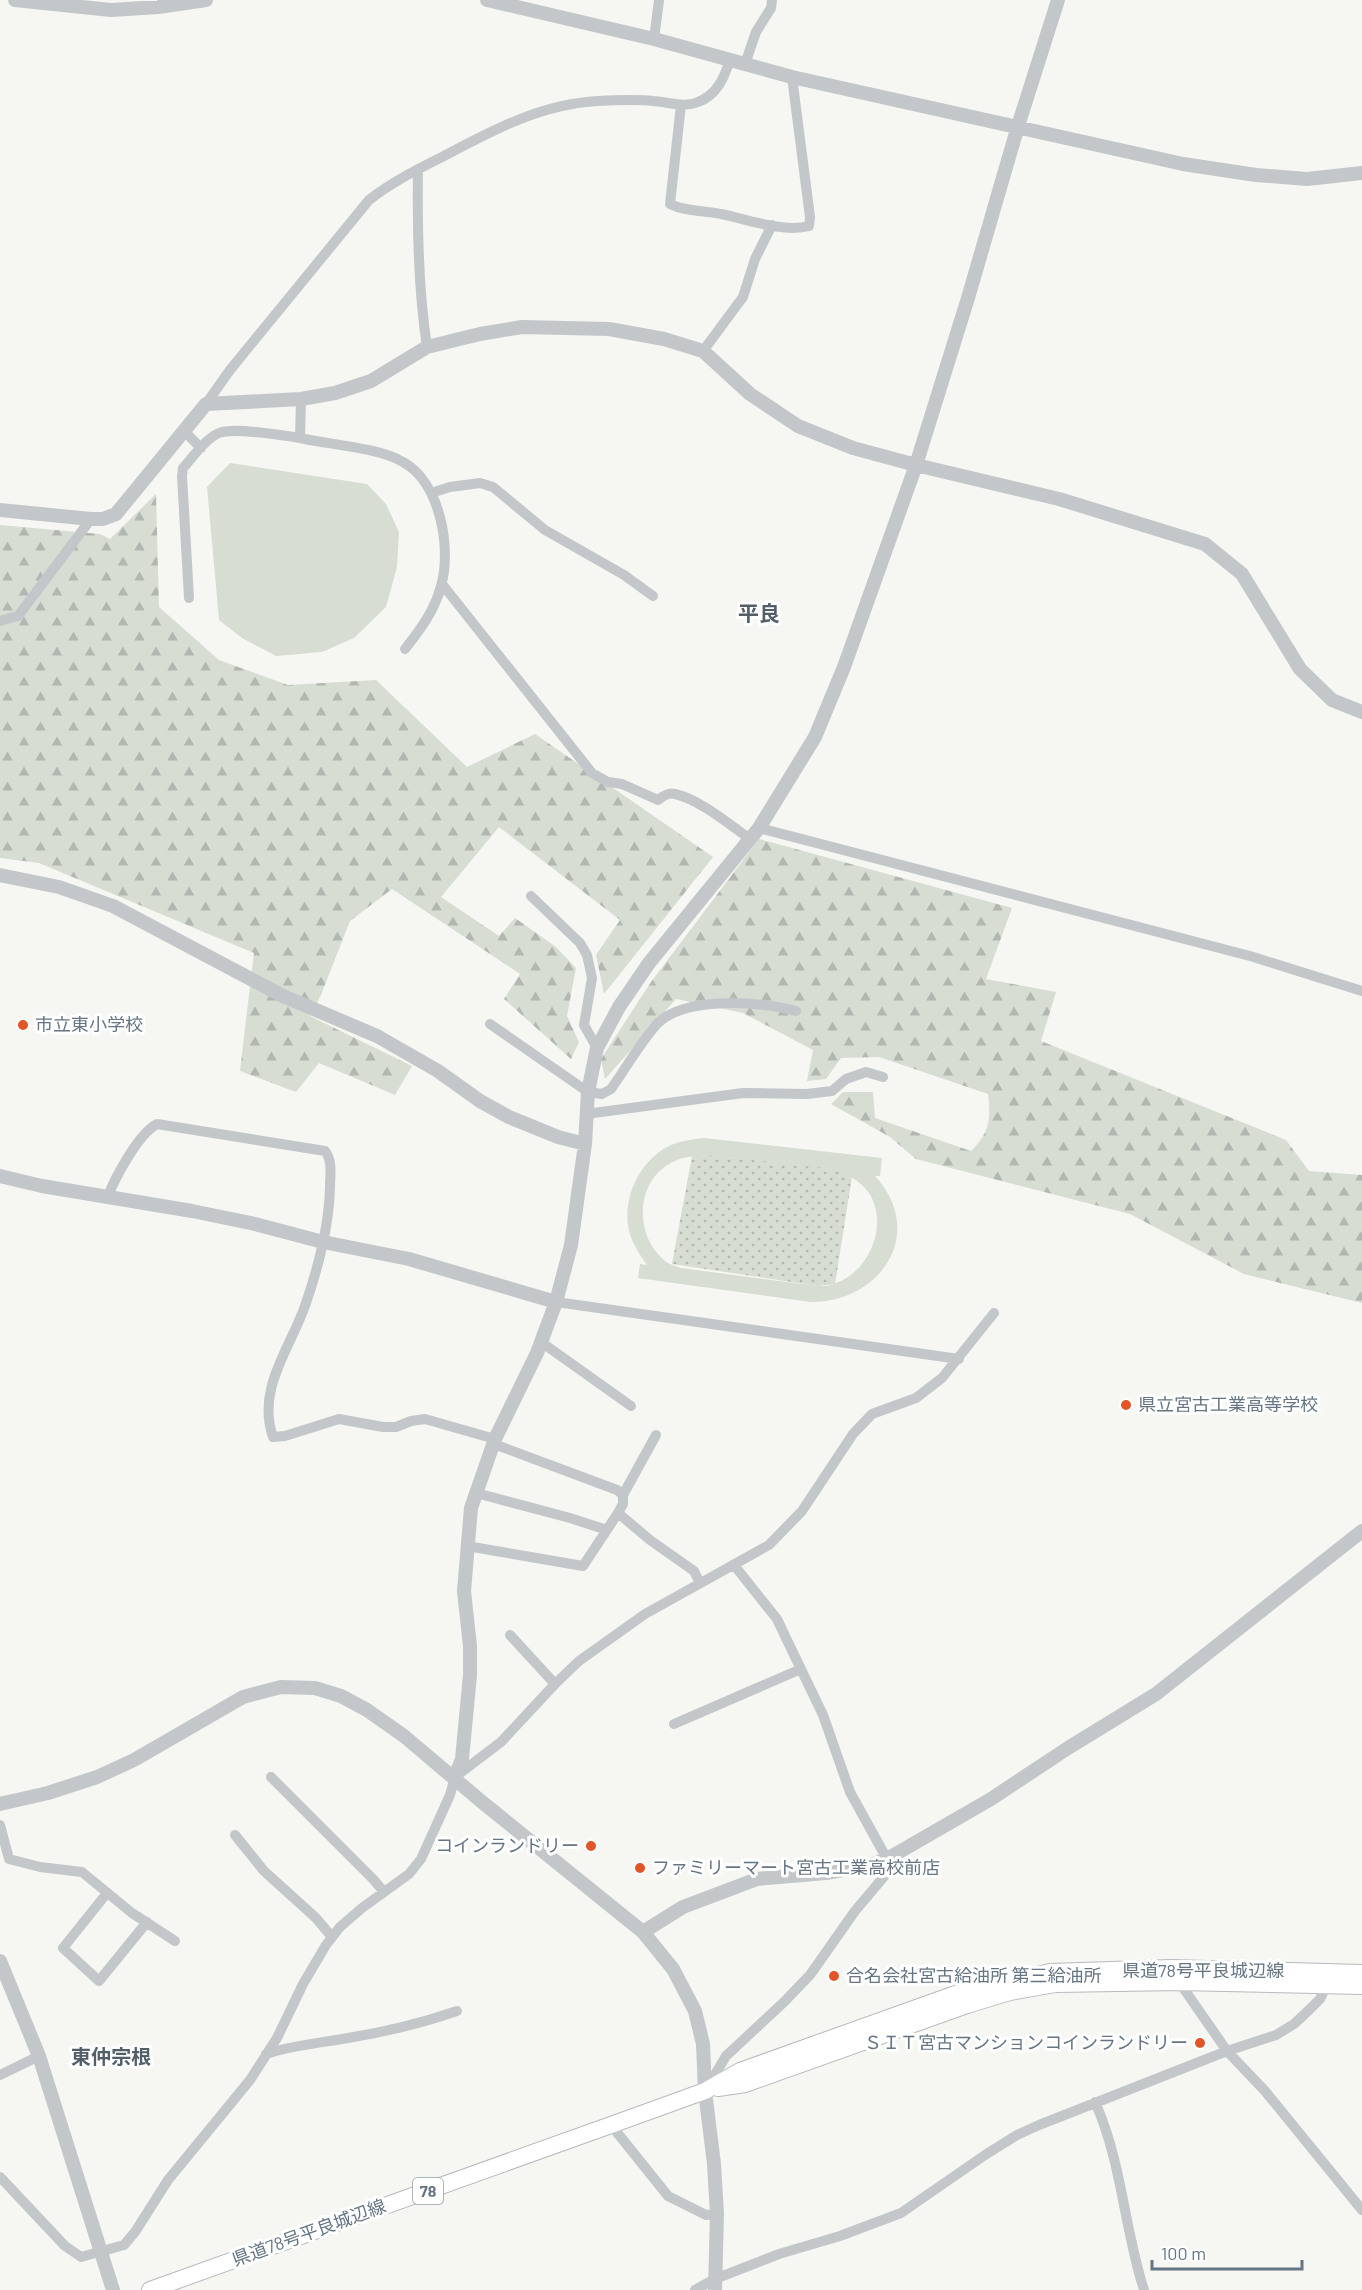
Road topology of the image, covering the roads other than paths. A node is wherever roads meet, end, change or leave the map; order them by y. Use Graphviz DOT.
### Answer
graph roads {
  1 [pos="15,0"];
  2 [pos="206,0"];
  3 [pos="487,0"];
  4 [pos="659,0"];
  5 [pos="772,0"];
  6 [pos="1058,0"];
  7 [pos="74,3"];
  8 [pos="654,39"];
  9 [pos="730,60"];
  10 [pos="745,63"];
  11 [pos="792,77"];
  12 [pos="681,105"];
  13 [pos="1018,126"];
  14 [pos="418,169"];
  15 [pos="1362,173"];
  16 [pos="772,225"];
  17 [pos="427,346"];
  18 [pos="703,351"];
  19 [pos="301,399"];
  20 [pos="206,404"];
  21 [pos="184,431"];
  22 [pos="300,438"];
  23 [pos="201,448"];
  24 [pos="916,465"];
  25 [pos="431,493"];
  26 [pos="0,510"];
  27 [pos="91,519"];
  28 [pos="442,584"];
  29 [pos="653,596"];
  30 [pos="189,598"];
  31 [pos="0,621"];
  32 [pos="405,649"];
  33 [pos="1362,712"];
  34 [pos="759,828"];
  35 [pos="750,839"];
  36 [pos="0,875"];
  37 [pos="531,896"];
  38 [pos="1362,991"];
  39 [pos="796,1011"];
  40 [pos="490,1024"];
  41 [pos="597,1048"];
  42 [pos="883,1077"];
  43 [pos="588,1092"];
  44 [pos="586,1114"];
  45 [pos="585,1144"];
  46 [pos="0,1176"];
  47 [pos="107,1198"];
  48 [pos="323,1242"];
  49 [pos="556,1302"];
  50 [pos="994,1313"];
  51 [pos="541,1342"];
  52 [pos="959,1359"];
  53 [pos="631,1406"];
  54 [pos="656,1435"];
  55 [pos="495,1442"];
  56 [pos="476,1493"];
  57 [pos="623,1495"];
  58 [pos="618,1513"];
  59 [pos="607,1530"];
  60 [pos="1362,1531"];
  61 [pos="467,1546"];
  62 [pos="734,1565"];
  63 [pos="700,1583"];
  64 [pos="510,1635"];
  65 [pos="801,1670"];
  66 [pos="555,1684"];
  67 [pos="674,1724"];
  68 [pos="271,1777"];
  69 [pos="455,1777"];
  70 [pos="0,1804"];
  71 [pos="0,1825"];
  72 [pos="235,1835"];
  73 [pos="887,1859"];
  74 [pos="384,1892"];
  75 [pos="107,1893"];
  76 [pos="147,1922"];
  77 [pos="643,1932"];
  78 [pos="332,1937"];
  79 [pos="175,1941"];
  80 [pos="1,1971"];
  81 [pos="1362,1973"];
  82 [pos="1175,1975"];
  83 [pos="1329,1979"];
  84 [pos="1362,1986"];
  85 [pos="457,2011"];
  86 [pos="1227,2051"];
  87 [pos="266,2054"];
  88 [pos="39,2056"];
  89 [pos="0,2075"];
  90 [pos="705,2091"];
  91 [pos="1095,2102"];
  92 [pos="610,2126"];
  93 [pos="0,2177"];
  94 [pos="1362,2210"];
  95 [pos="717,2214"];
  96 [pos="101,2252"];
  97 [pos="715,2284"];
  98 [pos="113,2290"];
  99 [pos="150,2290"];
  100 [pos="695,2290"];
  101 [pos="1144,2290"];
  1 -- 7 [label="street"];
  2 -- 7 [label="street"];
  3 -- 8 [label="street"];
  4 -- 8 [label="street"];
  5 -- 10 [label="street"];
  6 -- 13 [label="street"];
  8 -- 9 [label="street"];
  9 -- 10 [label="street"];
  9 -- 12 [label="street"];
  10 -- 11 [label="street"];
  11 -- 13 [label="street"];
  11 -- 16 [label="street"];
  12 -- 14 [label="street"];
  12 -- 16 [label="street"];
  13 -- 15 [label="street"];
  13 -- 24 [label="street"];
  14 -- 17 [label="street"];
  14 -- 20 [label="street"];
  16 -- 18 [label="street"];
  17 -- 18 [label="street"];
  17 -- 19 [label="street"];
  18 -- 24 [label="street"];
  19 -- 20 [label="street"];
  19 -- 22 [label="street"];
  20 -- 21 [label="street"];
  21 -- 23 [label="street"];
  21 -- 27 [label="street"];
  22 -- 23 [label="street"];
  22 -- 25 [label="street"];
  23 -- 30 [label="street"];
  24 -- 33 [label="street"];
  24 -- 34 [label="street"];
  25 -- 28 [label="street"];
  25 -- 29 [label="street"];
  26 -- 27 [label="street"];
  27 -- 31 [label="street"];
  28 -- 32 [label="street"];
  28 -- 35 [label="street"];
  34 -- 35 [label="street"];
  34 -- 38 [label="street"];
  35 -- 41 [label="street"];
  36 -- 45 [label="street"];
  37 -- 41 [label="street"];
  39 -- 43 [label="street"];
  40 -- 43 [label="street"];
  41 -- 43 [label="street"];
  42 -- 44 [label="street"];
  43 -- 44 [label="street"];
  44 -- 45 [label="street"];
  45 -- 49 [label="street"];
  46 -- 47 [label="street"];
  47 -- 48 [label="street"];
  47 -- 48 [label="street"];
  48 -- 49 [label="street"];
  48 -- 55 [label="street"];
  49 -- 51 [label="street"];
  49 -- 52 [label="street"];
  50 -- 52 [label="street"];
  51 -- 53 [label="street"];
  51 -- 55 [label="street"];
  52 -- 62 [label="street"];
  54 -- 57 [label="street"];
  55 -- 56 [label="street"];
  55 -- 57 [label="street"];
  56 -- 59 [label="street"];
  56 -- 61 [label="street"];
  57 -- 58 [label="street"];
  58 -- 59 [label="street"];
  58 -- 63 [label="street"];
  59 -- 61 [label="street"];
  60 -- 73 [label="street"];
  61 -- 69 [label="street"];
  62 -- 63 [label="street"];
  62 -- 65 [label="street"];
  63 -- 66 [label="street"];
  64 -- 66 [label="street"];
  65 -- 67 [label="street"];
  65 -- 73 [label="street"];
  66 -- 69 [label="street"];
  68 -- 74 [label="street"];
  69 -- 70 [label="street"];
  69 -- 74 [label="street"];
  69 -- 77 [label="street"];
  71 -- 75 [label="street"];
  72 -- 78 [label="street"];
  73 -- 77 [label="street"];
  73 -- 90 [label="street"];
  74 -- 78 [label="street"];
  75 -- 76 [label="street"];
  75 -- 76 [label="street"];
  76 -- 79 [label="street"];
  77 -- 90 [label="street"];
  78 -- 87 [label="street"];
  80 -- 88 [label="street"];
  81 -- 83 [label="main road, 県道78号平良城辺線 / 78"];
  82 -- 83 [label="main road, 県道78号平良城辺線 / 78"];
  82 -- 86 [label="street"];
  82 -- 90 [label="main road, 県道78号平良城辺線 / 78"];
  83 -- 84 [label="main road, 県道78号平良城辺線 / 78"];
  83 -- 86 [label="street"];
  85 -- 87 [label="street"];
  86 -- 91 [label="street"];
  86 -- 94 [label="street"];
  87 -- 96 [label="street"];
  88 -- 89 [label="street"];
  88 -- 96 [label="street"];
  90 -- 92 [label="main road, 県道78号平良城辺線 / 78"];
  90 -- 95 [label="street"];
  91 -- 97 [label="street"];
  91 -- 101 [label="street"];
  92 -- 95 [label="street"];
  92 -- 99 [label="main road, 県道78号平良城辺線 / 78"];
  93 -- 96 [label="street"];
  95 -- 97 [label="street"];
  96 -- 98 [label="street"];
  97 -- 100 [label="street"];
}
